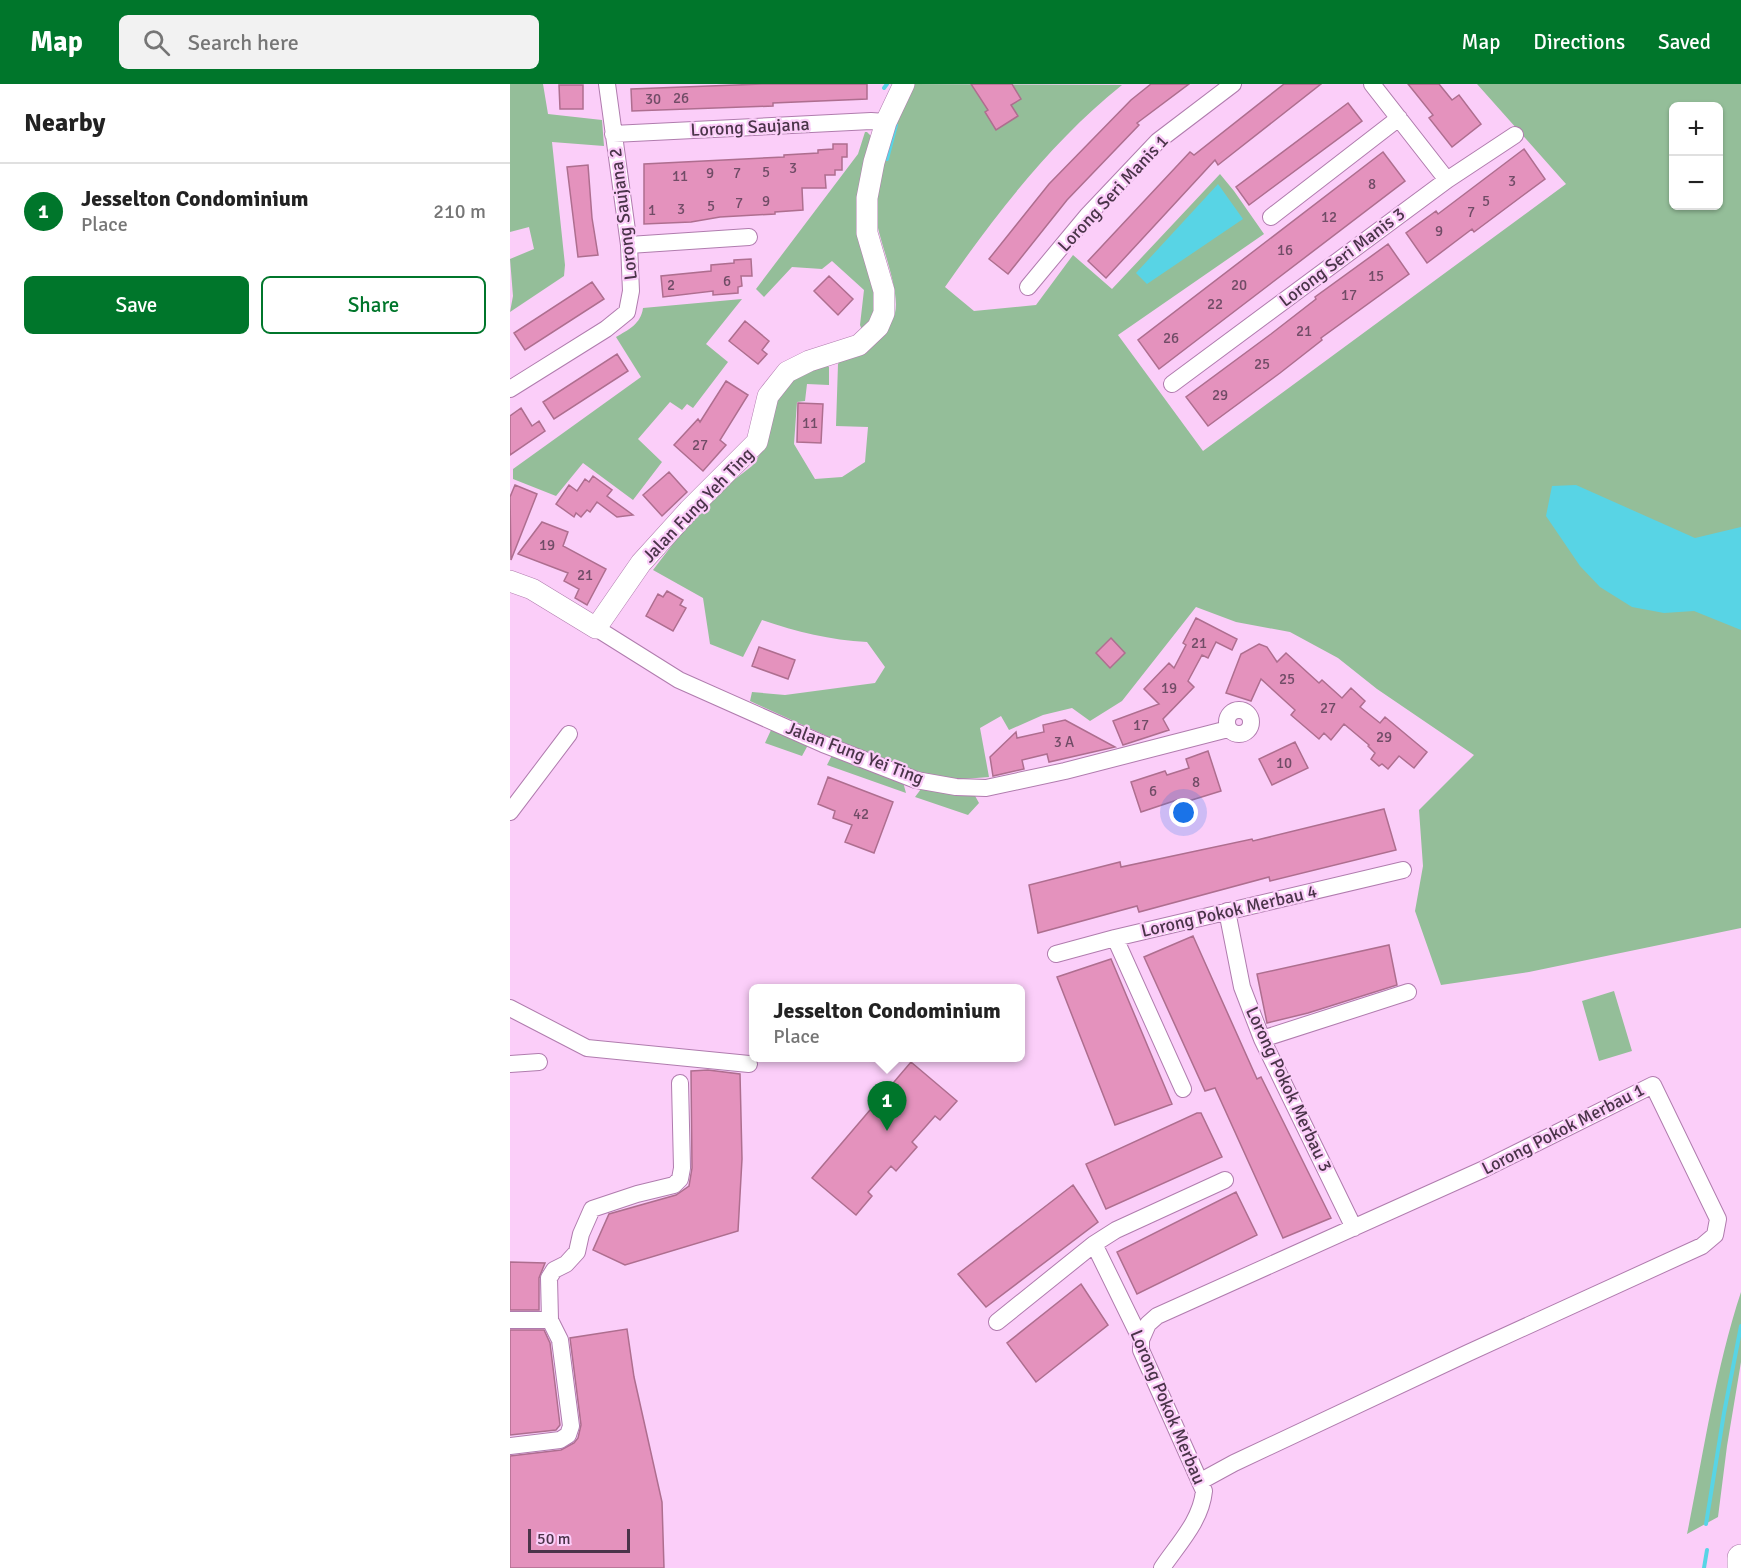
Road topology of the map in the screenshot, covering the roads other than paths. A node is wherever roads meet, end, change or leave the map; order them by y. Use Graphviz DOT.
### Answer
graph roads {
  1 [pos="607,84"];
  2 [pos="904,84"];
  3 [pos="1233,84"];
  4 [pos="1372,84"];
  5 [pos="1399,118"];
  6 [pos="886,122"];
  7 [pos="613,134"];
  8 [pos="1515,135"];
  9 [pos="1447,180"];
  10 [pos="1271,217"];
  11 [pos="750,237"];
  12 [pos="629,245"];
  13 [pos="1028,287"];
  14 [pos="1172,384"];
  15 [pos="510,389"];
  16 [pos="510,581"];
  17 [pos="596,628"];
  18 [pos="1228,729"];
  19 [pos="569,734"];
  20 [pos="510,812"];
  21 [pos="1403,870"];
  22 [pos="1227,911"];
  23 [pos="1115,938"];
  24 [pos="1056,954"];
  25 [pos="1408,992"];
  26 [pos="510,1008"];
  27 [pos="1262,1039"];
  28 [pos="539,1062"];
  29 [pos="510,1064"];
  30 [pos="749,1064"];
  31 [pos="680,1083"];
  32 [pos="1183,1089"];
  33 [pos="1225,1180"];
  34 [pos="1354,1228"];
  35 [pos="1094,1244"];
  36 [pos="510,1320"];
  37 [pos="550,1320"];
  38 [pos="997,1322"];
  39 [pos="1141,1340"];
  40 [pos="510,1446"];
  41 [pos="1201,1481"];
  42 [pos="1741,1558"];
  43 [pos="1162,1568"];
  44 [pos="1741,1568"];
  1 -- 7 [label="street, Lorong Saujana 2"];
  2 -- 6 [label="street, Jalan Fung Yeh Ting"];
  3 -- 13 [label="street, Lorong Seri Manis 1"];
  4 -- 5 [label="street"];
  5 -- 9 [label="street"];
  5 -- 10 [label="street"];
  6 -- 7 [label="street, Lorong Saujana"];
  6 -- 17 [label="street, Jalan Fung Yeh Ting"];
  7 -- 12 [label="street, Lorong Saujana 2"];
  8 -- 9 [label="street, Lorong Seri Manis 3"];
  9 -- 14 [label="street, Lorong Seri Manis 3"];
  11 -- 12 [label="street"];
  12 -- 15 [label="street, Lorong Saujana 2"];
  16 -- 17 [label="street, Jalan Fung Yei Ting"];
  17 -- 18 [label="street, Jalan Fung Yei Ting"];
  19 -- 20 [label="street"];
  21 -- 22 [label="street, Lorong Pokok Merbau 4"];
  22 -- 23 [label="street, Lorong Pokok Merbau 4"];
  22 -- 27 [label="street, Lorong Pokok Merbau 3"];
  23 -- 24 [label="street, Lorong Pokok Merbau 4"];
  23 -- 32 [label="street"];
  25 -- 27 [label="street"];
  26 -- 30 [label="street"];
  27 -- 34 [label="street, Lorong Pokok Merbau 3"];
  28 -- 29 [label="street"];
  31 -- 37 [label="street"];
  33 -- 35 [label="street"];
  34 -- 39 [label="street, Lorong Pokok Merbau 1"];
  34 -- 41 [label="street, Lorong Pokok Merbau 1"];
  35 -- 38 [label="street"];
  35 -- 39 [label="street, Lorong Pokok Merbau"];
  36 -- 37 [label="street"];
  37 -- 40 [label="street"];
  39 -- 41 [label="street, Lorong Pokok Merbau"];
  41 -- 43 [label="street, Lorong Pokok Merbau"];
  42 -- 44 [label="highway"];
}
